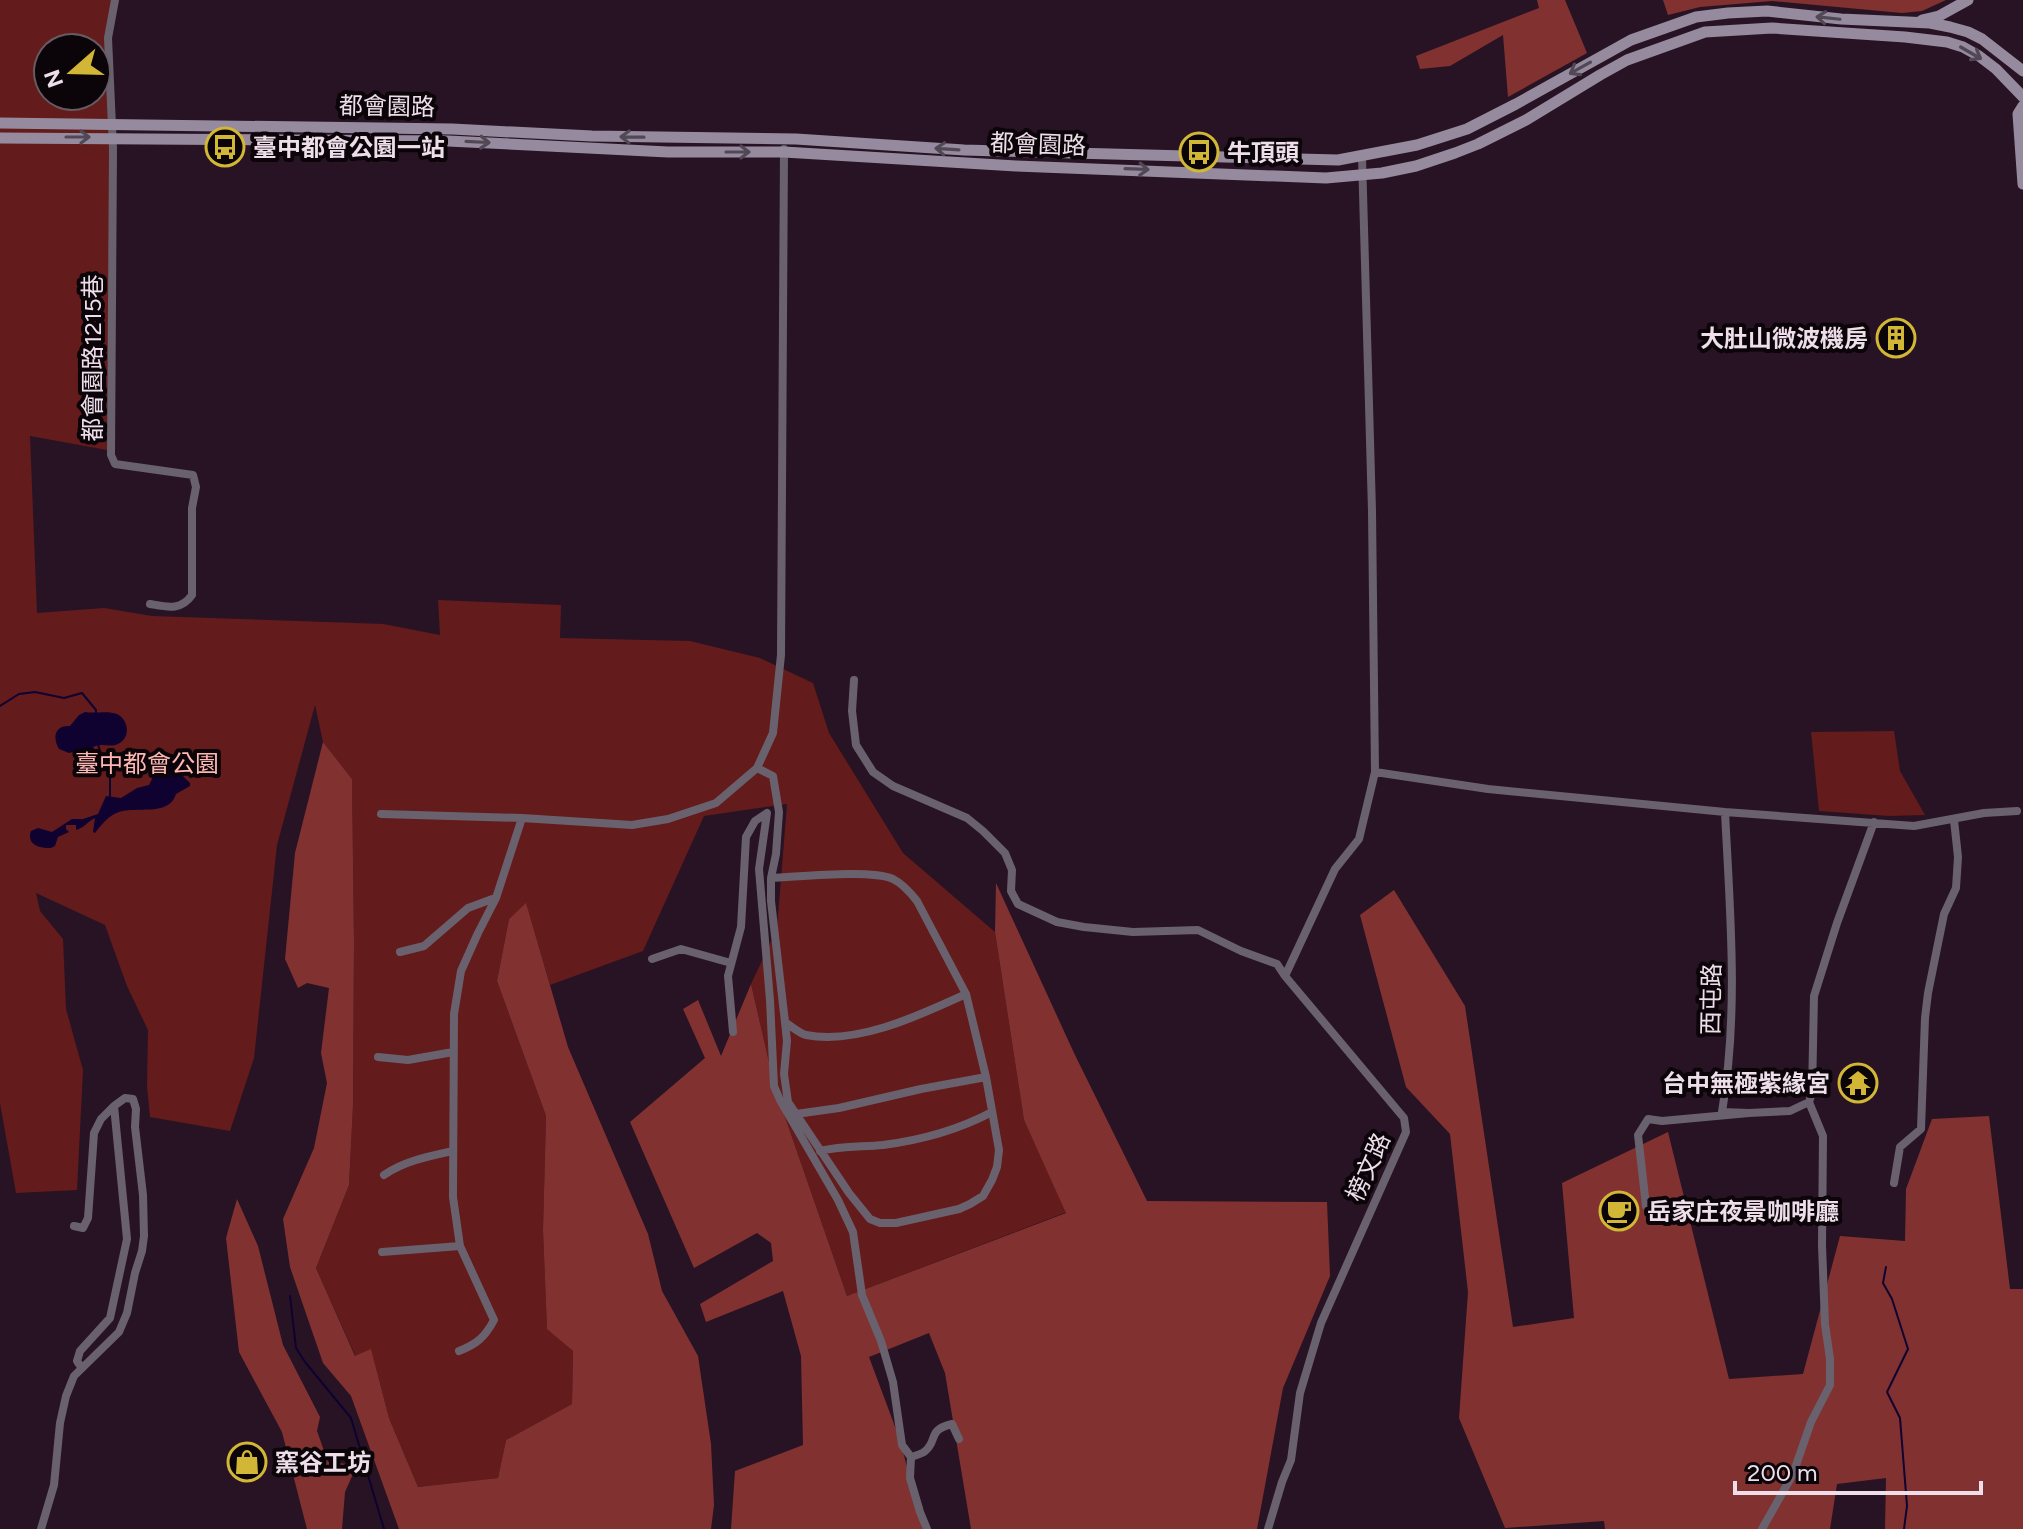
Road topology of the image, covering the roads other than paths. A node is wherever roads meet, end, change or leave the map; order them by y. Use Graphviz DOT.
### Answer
graph roads {
  1 [pos="115,0"];
  2 [pos="1968,0"];
  3 [pos="1906,22"];
  4 [pos="2023,71"];
  5 [pos="2023,97"];
  6 [pos="2023,106"];
  7 [pos="0,123"];
  8 [pos="23,124"];
  9 [pos="23,137"];
  10 [pos="113,137"];
  11 [pos="0,138"];
  12 [pos="783,139"];
  13 [pos="784,152"];
  14 [pos="1362,157"];
  15 [pos="1363,175"];
  16 [pos="2023,184"];
  17 [pos="150,604"];
  18 [pos="854,680"];
  19 [pos="757,768"];
  20 [pos="1375,772"];
  21 [pos="2017,811"];
  22 [pos="1725,812"];
  23 [pos="381,814"];
  24 [pos="522,818"];
  25 [pos="1954,820"];
  26 [pos="1874,822"];
  27 [pos="771,878"];
  28 [pos="496,898"];
  29 [pos="400,952"];
  30 [pos="652,959"];
  31 [pos="731,963"];
  32 [pos="1285,976"];
  33 [pos="966,994"];
  34 [pos="785,1022"];
  35 [pos="733,1032"];
  36 [pos="453,1052"];
  37 [pos="378,1057"];
  38 [pos="986,1077"];
  39 [pos="1809,1102"];
  40 [pos="114,1106"];
  41 [pos="992,1112"];
  42 [pos="1749,1113"];
  43 [pos="796,1114"];
  44 [pos="453,1151"];
  45 [pos="820,1151"];
  46 [pos="384,1175"];
  47 [pos="1894,1183"];
  48 [pos="1646,1206"];
  49 [pos="74,1226"];
  50 [pos="460,1246"];
  51 [pos="382,1252"];
  52 [pos="459,1351"];
  53 [pos="81,1367"];
  54 [pos="959,1439"];
  55 [pos="911,1457"];
  56 [pos="41,1529"];
  57 [pos="927,1529"];
  58 [pos="1268,1529"];
  59 [pos="1762,1529"];
  1 -- 10 [label="street"];
  2 -- 3 [label="street"];
  3 -- 4 [label="street, 都會園路"];
  3 -- 14 [label="street, 都會園路, one-way"];
  15 -- 5 [label="street, 都會園路, one-way"];
  6 -- 16 [label="street"];
  7 -- 8 [label="street, 都會園路"];
  8 -- 9 [label="street"];
  8 -- 10 [label="street, 都會園路"];
  9 -- 10 [label="street, 都會園路, one-way"];
  9 -- 11 [label="street, 都會園路"];
  12 -- 10 [label="street, 都會園路, one-way"];
  10 -- 13 [label="street, 都會園路, one-way"];
  10 -- 17 [label="street, 都會園路1215巷"];
  12 -- 13 [label="street"];
  14 -- 12 [label="street, 都會園路, one-way"];
  13 -- 15 [label="street, 都會園路, one-way"];
  13 -- 19 [label="street"];
  14 -- 15 [label="street"];
  15 -- 20 [label="street"];
  18 -- 32 [label="street, 榜文路"];
  19 -- 24 [label="street"];
  19 -- 27 [label="street"];
  20 -- 22 [label="street"];
  20 -- 32 [label="street"];
  21 -- 25 [label="street"];
  22 -- 26 [label="street"];
  22 -- 42 [label="street, 西屯路"];
  23 -- 24 [label="street"];
  24 -- 28 [label="street"];
  25 -- 26 [label="street"];
  25 -- 47 [label="street"];
  26 -- 39 [label="street"];
  27 -- 33 [label="street"];
  27 -- 34 [label="street"];
  28 -- 29 [label="street"];
  28 -- 36 [label="street"];
  30 -- 31 [label="street"];
  31 -- 35 [label="street"];
  31 -- 55 [label="street"];
  32 -- 58 [label="street, 榜文路"];
  33 -- 34 [label="street"];
  33 -- 38 [label="street"];
  34 -- 43 [label="street"];
  36 -- 37 [label="street"];
  36 -- 44 [label="street"];
  38 -- 41 [label="street"];
  38 -- 43 [label="street"];
  39 -- 42 [label="street"];
  39 -- 59 [label="street"];
  40 -- 49 [label="street"];
  40 -- 53 [label="street"];
  40 -- 53 [label="street"];
  41 -- 45 [label="street"];
  41 -- 45 [label="street"];
  42 -- 48 [label="street"];
  43 -- 45 [label="street"];
  44 -- 46 [label="street"];
  44 -- 50 [label="street"];
  50 -- 51 [label="street"];
  50 -- 52 [label="street"];
  53 -- 56 [label="street"];
  54 -- 55 [label="street"];
  55 -- 57 [label="street"];
}
